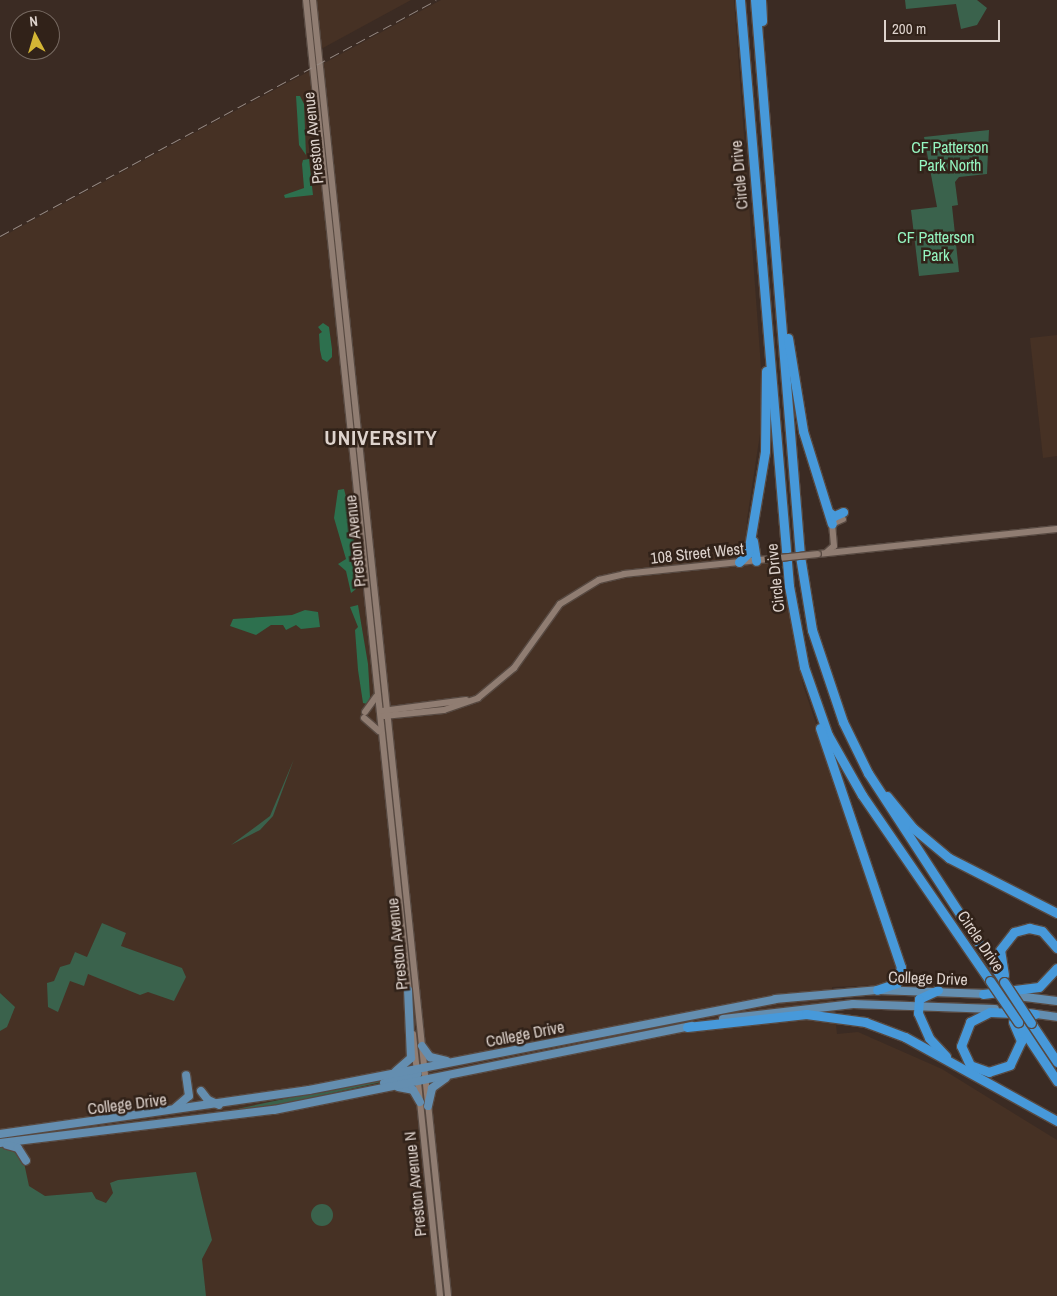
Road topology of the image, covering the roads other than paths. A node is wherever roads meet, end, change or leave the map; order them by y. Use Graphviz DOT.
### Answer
graph roads {
  1 [pos="306,0"];
  2 [pos="313,0"];
  3 [pos="740,0"];
  4 [pos="755,0"];
  5 [pos="761,0"];
  6 [pos="766,126"];
  7 [pos="765,291"];
  8 [pos="780,301"];
  9 [pos="343,365"];
  10 [pos="356,410"];
  11 [pos="830,514"];
  12 [pos="843,515"];
  13 [pos="832,524"];
  14 [pos="752,528"];
  15 [pos="1057,529"];
  16 [pos="834,538"];
  17 [pos="850,551"];
  18 [pos="821,554"];
  19 [pos="756,561"];
  20 [pos="739,562"];
  21 [pos="804,667"];
  22 [pos="377,693"];
  23 [pos="384,695"];
  24 [pos="404,712"];
  25 [pos="383,714"];
  26 [pos="843,722"];
  27 [pos="385,733"];
  28 [pos="1057,914"];
  29 [pos="1057,948"];
  30 [pos="1057,968"];
  31 [pos="1006,982"];
  32 [pos="408,990"];
  33 [pos="878,990"];
  34 [pos="938,990"];
  35 [pos="983,994"];
  36 [pos="1057,1001"];
  37 [pos="918,1004"];
  38 [pos="1057,1017"];
  39 [pos="1033,1018"];
  40 [pos="1016,1022"];
  41 [pos="688,1026"];
  42 [pos="422,1046"];
  43 [pos="487,1055"];
  44 [pos="456,1062"];
  45 [pos="1057,1062"];
  46 [pos="421,1074"];
  47 [pos="457,1074"];
  48 [pos="186,1075"];
  49 [pos="385,1076"];
  50 [pos="974,1078"];
  51 [pos="1057,1081"];
  52 [pos="391,1086"];
  53 [pos="201,1091"];
  54 [pos="424,1104"];
  55 [pos="221,1105"];
  56 [pos="274,1110"];
  57 [pos="152,1114"];
  58 [pos="1057,1121"];
  59 [pos="0,1134"];
  60 [pos="37,1139"];
  61 [pos="2,1143"];
  62 [pos="440,1296"];
  63 [pos="448,1296"];
  1 -- 9 [label="main road, Preston Avenue"];
  2 -- 10 [label="main road, Preston Avenue"];
  3 -- 7 [label="highway, Circle Drive"];
  4 -- 6 [label="highway, Circle Drive"];
  5 -- 6 [label="highway"];
  6 -- 8 [label="highway, Circle Drive"];
  7 -- 14 [label="highway"];
  7 -- 21 [label="highway, Circle Drive"];
  8 -- 11 [label="highway"];
  8 -- 26 [label="highway, Circle Drive"];
  9 -- 10 [label="main road"];
  9 -- 22 [label="main road, Preston Avenue"];
  10 -- 23 [label="main road, Preston Avenue"];
  11 -- 12 [label="highway"];
  11 -- 13 [label="highway"];
  12 -- 13 [label="main road"];
  13 -- 16 [label="main road"];
  14 -- 19 [label="highway"];
  14 -- 20 [label="highway"];
  15 -- 17 [label="main road, 108 Street West"];
  16 -- 17 [label="main road"];
  16 -- 18 [label="main road"];
  17 -- 18 [label="main road, 108 Street West"];
  18 -- 19 [label="main road, 108 Street West, bridge"];
  19 -- 20 [label="main road, 108 Street West"];
  20 -- 24 [label="main road, 108 Street West"];
  21 -- 33 [label="highway"];
  21 -- 40 [label="highway, Circle Drive, bridge"];
  22 -- 25 [label="main road, Preston Avenue"];
  22 -- 27 [label="main road"];
  23 -- 24 [label="main road"];
  23 -- 25 [label="main road, Preston Avenue"];
  24 -- 25 [label="main road, 108 Street West"];
  24 -- 27 [label="main road"];
  25 -- 27 [label="main road, Preston Avenue"];
  26 -- 28 [label="highway"];
  26 -- 31 [label="highway, Circle Drive"];
  27 -- 32 [label="main road, Preston Avenue"];
  27 -- 42 [label="main road, Preston Avenue"];
  29 -- 31 [label="highway"];
  30 -- 35 [label="highway"];
  31 -- 39 [label="highway, Circle Drive, bridge"];
  32 -- 46 [label="main road, Preston Avenue"];
  32 -- 49 [label="main road"];
  33 -- 34 [label="main road, College Drive"];
  33 -- 43 [label="main road, College Drive"];
  34 -- 35 [label="main road, College Drive"];
  34 -- 37 [label="highway"];
  35 -- 36 [label="main road, College Drive"];
  37 -- 39 [label="main road, College Drive"];
  37 -- 41 [label="main road, College Drive"];
  37 -- 50 [label="highway"];
  38 -- 39 [label="main road, College Drive"];
  39 -- 40 [label="highway"];
  39 -- 45 [label="highway, Circle Drive"];
  40 -- 51 [label="highway, Circle Drive"];
  41 -- 47 [label="main road, College Drive"];
  41 -- 50 [label="highway"];
  42 -- 44 [label="main road"];
  42 -- 46 [label="main road, Preston Avenue"];
  43 -- 44 [label="main road, College Drive"];
  43 -- 46 [label="main road"];
  44 -- 46 [label="main road, College Drive"];
  46 -- 47 [label="main road, College Drive"];
  46 -- 49 [label="main road, College Drive"];
  46 -- 52 [label="main road, College Drive"];
  46 -- 54 [label="main road, Preston Avenue N"];
  46 -- 56 [label="main road"];
  47 -- 54 [label="main road"];
  48 -- 57 [label="main road"];
  49 -- 55 [label="main road, College Drive"];
  50 -- 58 [label="highway"];
  52 -- 54 [label="main road"];
  52 -- 56 [label="main road, College Drive"];
  53 -- 55 [label="main road"];
  54 -- 62 [label="main road, Preston Avenue N"];
  54 -- 63 [label="main road, Preston Avenue N"];
  55 -- 57 [label="main road, College Drive"];
  56 -- 60 [label="main road, College Drive"];
  57 -- 59 [label="main road, College Drive"];
  60 -- 61 [label="main road, College Drive"];
  60 -- 61 [label="main road"];
}
